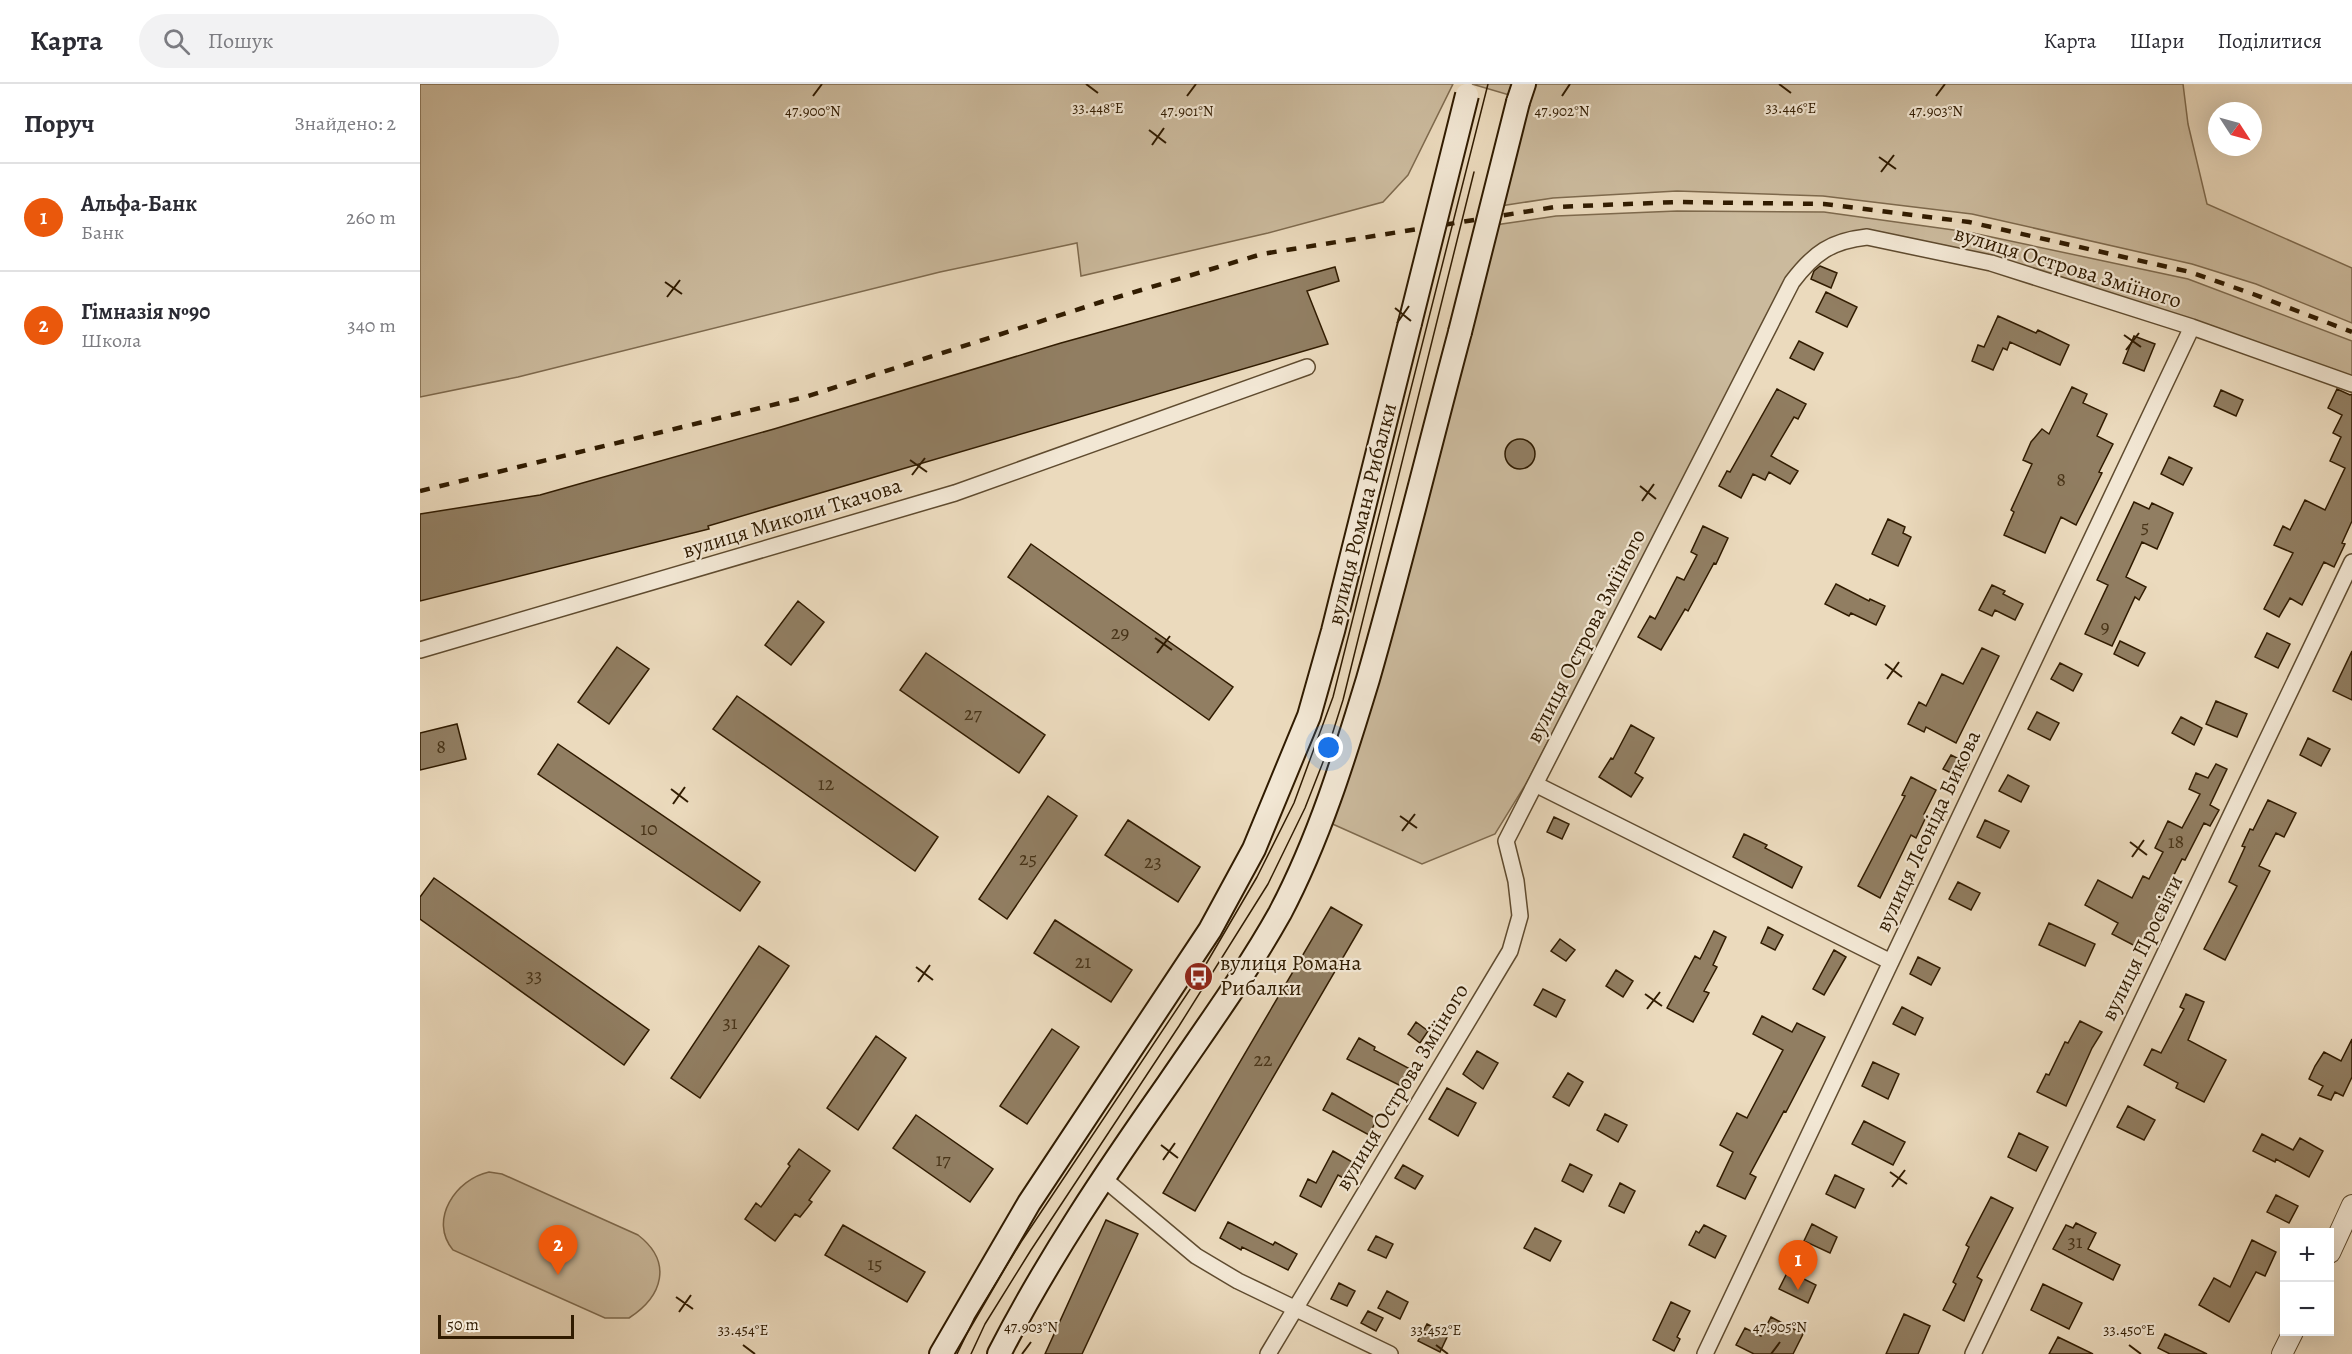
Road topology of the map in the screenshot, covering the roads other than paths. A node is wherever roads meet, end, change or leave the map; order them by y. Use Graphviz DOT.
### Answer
graph roads {
  1 [pos="1469,90"];
  2 [pos="1521,93"];
  3 [pos="2192,327"];
  4 [pos="1307,367"];
  5 [pos="2352,384"];
  6 [pos="2352,562"];
  7 [pos="420,650"];
  8 [pos="1535,784"];
  9 [pos="1891,962"];
  10 [pos="1103,1178"];
  11 [pos="2352,1205"];
  12 [pos="2334,1244"];
  13 [pos="1295,1307"];
  14 [pos="2291,1336"];
  15 [pos="940,1354"];
  16 [pos="999,1354"];
  17 [pos="1268,1354"];
  18 [pos="1390,1354"];
  19 [pos="1705,1354"];
  20 [pos="1973,1354"];
  21 [pos="2282,1354"];
  1 -- 15 [label="main road, вулиця Романа Рибалки, bridge"];
  2 -- 10 [label="main road, bridge"];
  3 -- 5 [label="street, вулиця Острова Зміїного"];
  3 -- 8 [label="street, вулиця Острова Зміїного"];
  3 -- 9 [label="street, вулиця Леоніда Бикова"];
  4 -- 7 [label="street, вулиця Миколи Ткачова"];
  6 -- 20 [label="street, вулиця Просвіти"];
  8 -- 9 [label="street"];
  8 -- 13 [label="street, вулиця Острова Зміїного"];
  9 -- 19 [label="street, вулиця Леоніда Бикова"];
  10 -- 13 [label="street"];
  10 -- 16 [label="main road"];
  11 -- 12 [label="street"];
  13 -- 17 [label="street, вулиця Острова Зміїного"];
  13 -- 18 [label="street"];
  14 -- 21 [label="street"];
}
